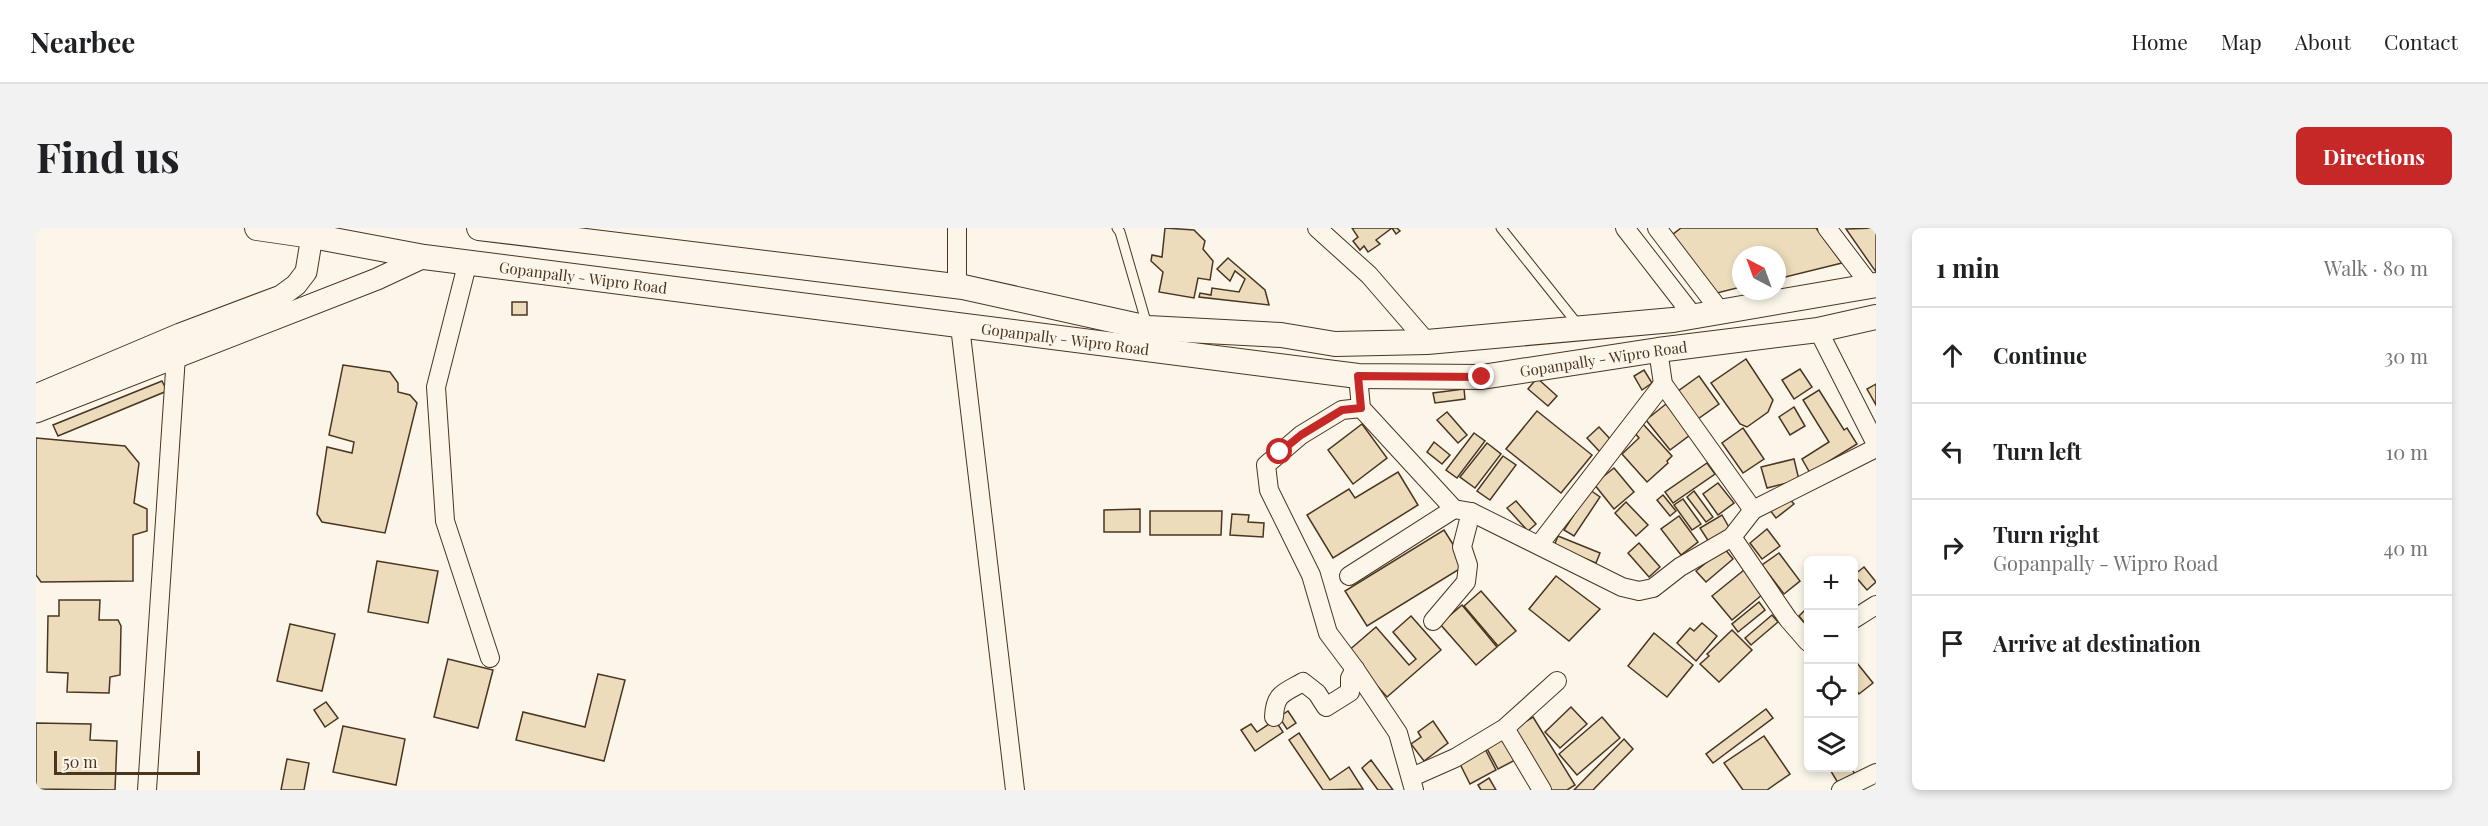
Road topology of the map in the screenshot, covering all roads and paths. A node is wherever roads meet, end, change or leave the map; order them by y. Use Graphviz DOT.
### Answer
graph roads {
  1 [pos="257,228"];
  2 [pos="479,228"];
  3 [pos="957,228"];
  4 [pos="1117,228"];
  5 [pos="1317,228"];
  6 [pos="1501,228"];
  7 [pos="1625,228"];
  8 [pos="1656,228"];
  9 [pos="1827,228"];
  10 [pos="312,236"];
  11 [pos="424,257"];
  12 [pos="468,261"];
  13 [pos="957,286"];
  14 [pos="1874,286"];
  15 [pos="1721,312"];
  16 [pos="1694,316"];
  17 [pos="1876,316"];
  18 [pos="960,326"];
  19 [pos="1148,328"];
  20 [pos="1580,328"];
  21 [pos="1818,330"];
  22 [pos="1427,342"];
  23 [pos="1658,350"];
  24 [pos="176,356"];
  25 [pos="1358,376"];
  26 [pos="1663,384"];
  27 [pos="36,395"];
  28 [pos="1361,408"];
  29 [pos="36,412"];
  30 [pos="1876,446"];
  31 [pos="1463,510"];
  32 [pos="1752,510"];
  33 [pos="1732,537"];
  34 [pos="1539,546"];
  35 [pos="1349,576"];
  36 [pos="1876,605"];
  37 [pos="1858,616"];
  38 [pos="1433,621"];
  39 [pos="1804,637"];
  40 [pos="490,658"];
  41 [pos="1355,669"];
  42 [pos="1557,681"];
  43 [pos="1274,717"];
  44 [pos="1505,728"];
  45 [pos="1876,773"];
  46 [pos="1413,784"];
  47 [pos="147,790"];
  48 [pos="1015,790"];
  49 [pos="1542,790"];
  50 [pos="1840,790"];
  1 -- 10 [label="main road, Gopanpally - Wipro Road"];
  2 -- 13 [label="main road, Gopanpally - Wipro Road"];
  3 -- 13 [label="street"];
  4 -- 19 [label="lane"];
  5 -- 22 [label="street"];
  6 -- 20 [label="lane"];
  7 -- 16 [label="street"];
  8 -- 15 [label="street"];
  9 -- 14 [label="street"];
  10 -- 11 [label="main road, Gopanpally - Wipro Road"];
  10 -- 27 [label="street"];
  11 -- 12 [label="main road, Gopanpally - Wipro Road"];
  11 -- 24 [label="street"];
  12 -- 18 [label="main road, Gopanpally - Wipro Road"];
  12 -- 40 [label="street"];
  13 -- 19 [label="main road, Gopanpally - Wipro Road"];
  14 -- 15 [label="main road, Gopanpally - Wipro Road"];
  15 -- 16 [label="main road, Gopanpally - Wipro Road"];
  16 -- 20 [label="main road, Gopanpally - Wipro Road"];
  17 -- 21 [label="main road, Gopanpally - Wipro Road"];
  18 -- 25 [label="main road, Gopanpally - Wipro Road"];
  18 -- 48 [label="street"];
  19 -- 22 [label="main road, Gopanpally - Wipro Road"];
  20 -- 22 [label="main road, Gopanpally - Wipro Road"];
  21 -- 23 [label="main road, Gopanpally - Wipro Road"];
  21 -- 30 [label="street"];
  23 -- 25 [label="main road, Gopanpally - Wipro Road"];
  23 -- 26 [label="street"];
  24 -- 29 [label="street"];
  24 -- 47 [label="street"];
  25 -- 28 [label="street"];
  26 -- 32 [label="street"];
  26 -- 34 [label="street"];
  28 -- 31 [label="street"];
  28 -- 41 [label="street"];
  30 -- 32 [label="street"];
  31 -- 34 [label="street"];
  31 -- 35 [label="street"];
  31 -- 38 [label="street"];
  32 -- 33 [label="street"];
  33 -- 34 [label="street"];
  33 -- 39 [label="street"];
  36 -- 37 [label="street"];
  41 -- 43 [label="street"];
  41 -- 46 [label="street"];
  42 -- 44 [label="street"];
  44 -- 46 [label="street"];
  44 -- 49 [label="street"];
  45 -- 50 [label="street"];
}
